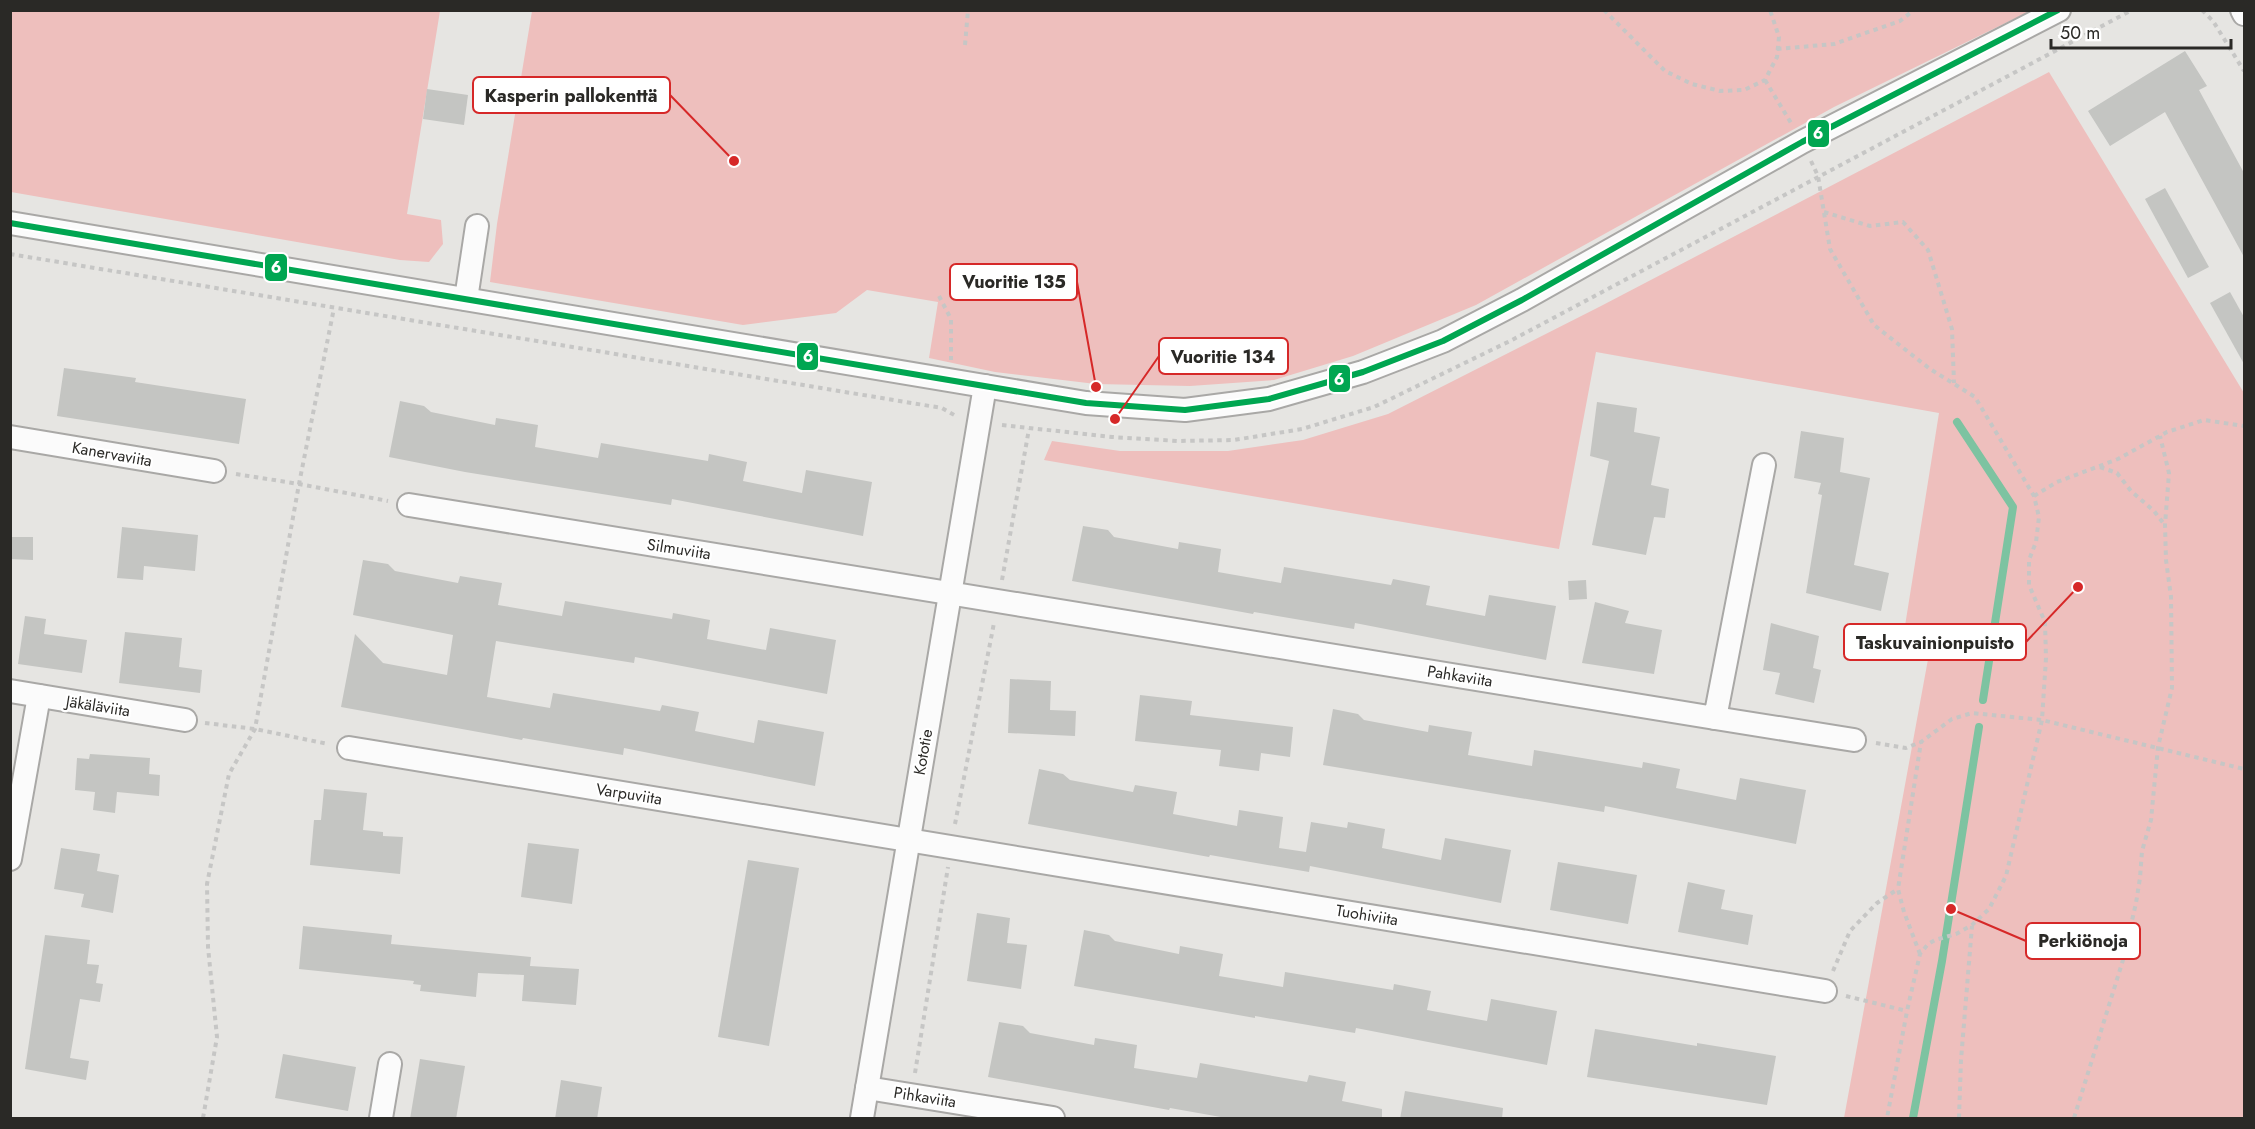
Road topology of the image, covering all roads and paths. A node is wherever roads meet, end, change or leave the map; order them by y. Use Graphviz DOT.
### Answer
graph roads {
  1 [pos="968,10"];
  2 [pos="1604,10"];
  3 [pos="1770,10"];
  4 [pos="1914,10"];
  5 [pos="2059,10"];
  6 [pos="2132,10"];
  7 [pos="2202,10"];
  8 [pos="2242,10"];
  9 [pos="2244,14"];
  10 [pos="965,45"];
  11 [pos="1777,49"];
  12 [pos="2244,71"];
  13 [pos="1764,80"];
  14 [pos="1802,142"];
  15 [pos="1818,176"];
  16 [pos="1824,212"];
  17 [pos="10,223"];
  18 [pos="477,226"];
  19 [pos="10,254"];
  20 [pos="939,296"];
  21 [pos="466,299"];
  22 [pos="334,308"];
  23 [pos="948,379"];
  24 [pos="1954,383"];
  25 [pos="985,386"];
  26 [pos="942,408"];
  27 [pos="979,421"];
  28 [pos="2244,426"];
  29 [pos="1029,429"];
  30 [pos="10,436"];
  31 [pos="2160,436"];
  32 [pos="1764,465"];
  33 [pos="2099,466"];
  34 [pos="214,471"];
  35 [pos="299,484"];
  36 [pos="2034,496"];
  37 [pos="409,505"];
  38 [pos="2165,525"];
  39 [pos="950,592"];
  40 [pos="998,600"];
  41 [pos="10,691"];
  42 [pos="39,696"];
  43 [pos="1715,718"];
  44 [pos="185,720"];
  45 [pos="2042,720"];
  46 [pos="255,729"];
  47 [pos="1854,740"];
  48 [pos="1921,742"];
  49 [pos="2158,747"];
  50 [pos="349,748"];
  51 [pos="2244,769"];
  52 [pos="909,839"];
  53 [pos="951,846"];
  54 [pos="10,859"];
  55 [pos="1898,890"];
  56 [pos="1972,925"];
  57 [pos="1920,954"];
  58 [pos="1825,991"];
  59 [pos="1907,1011"];
  60 [pos="390,1064"];
  61 [pos="867,1088"];
  62 [pos="912,1095"];
  63 [pos="203,1119"];
  64 [pos="381,1119"];
  65 [pos="862,1119"];
  66 [pos="1053,1119"];
  67 [pos="1887,1119"];
  68 [pos="1959,1119"];
  69 [pos="2074,1119"];
  1 -- 10 [label="path"];
  2 -- 13 [label="path"];
  3 -- 11 [label="path"];
  4 -- 11 [label="path"];
  5 -- 14 [label="street"];
  6 -- 15 [label="path"];
  7 -- 12 [label="path"];
  8 -- 9 [label="street"];
  11 -- 13 [label="path"];
  13 -- 14 [label="path"];
  14 -- 15 [label="path"];
  14 -- 25 [label="street"];
  15 -- 16 [label="path"];
  15 -- 29 [label="path"];
  16 -- 24 [label="path"];
  16 -- 24 [label="path"];
  17 -- 21 [label="street"];
  18 -- 21 [label="street"];
  19 -- 22 [label="path"];
  20 -- 23 [label="path"];
  21 -- 23 [label="street"];
  22 -- 26 [label="path"];
  22 -- 35 [label="path"];
  23 -- 25 [label="street"];
  23 -- 26 [label="path"];
  24 -- 36 [label="path"];
  25 -- 27 [label="street, Kototie"];
  26 -- 27 [label="path"];
  27 -- 29 [label="path"];
  27 -- 39 [label="street, Kototie"];
  28 -- 31 [label="path"];
  29 -- 40 [label="path"];
  30 -- 34 [label="street, Kanervaviita"];
  31 -- 33 [label="path"];
  31 -- 38 [label="path"];
  32 -- 43 [label="street"];
  33 -- 36 [label="path"];
  33 -- 38 [label="path"];
  34 -- 35 [label="path"];
  35 -- 37 [label="path"];
  35 -- 46 [label="path"];
  36 -- 45 [label="path"];
  37 -- 39 [label="street, Silmuviita"];
  38 -- 49 [label="path"];
  39 -- 40 [label="street, Pahkaviita"];
  39 -- 52 [label="street, Kototie"];
  40 -- 43 [label="street, Pahkaviita"];
  40 -- 53 [label="path"];
  41 -- 42 [label="street, Jäkäläviita"];
  42 -- 44 [label="street, Jäkäläviita"];
  42 -- 54 [label="street"];
  43 -- 47 [label="street, Pahkaviita"];
  44 -- 46 [label="path"];
  45 -- 48 [label="path"];
  45 -- 49 [label="path"];
  45 -- 56 [label="path"];
  46 -- 50 [label="path"];
  46 -- 63 [label="path"];
  47 -- 48 [label="path"];
  48 -- 55 [label="path"];
  49 -- 51 [label="path"];
  49 -- 69 [label="path"];
  50 -- 52 [label="street, Varpuviita"];
  52 -- 53 [label="street, Tuohiviita"];
  52 -- 61 [label="street, Kototie"];
  53 -- 58 [label="street, Tuohiviita"];
  53 -- 62 [label="path"];
  55 -- 57 [label="path"];
  55 -- 58 [label="path"];
  56 -- 57 [label="path"];
  56 -- 68 [label="path"];
  57 -- 59 [label="path"];
  58 -- 59 [label="path"];
  59 -- 67 [label="path"];
  60 -- 64 [label="street"];
  61 -- 62 [label="street, Pihkaviita"];
  61 -- 65 [label="street, Kototie"];
  62 -- 66 [label="street, Pihkaviita"];
}
